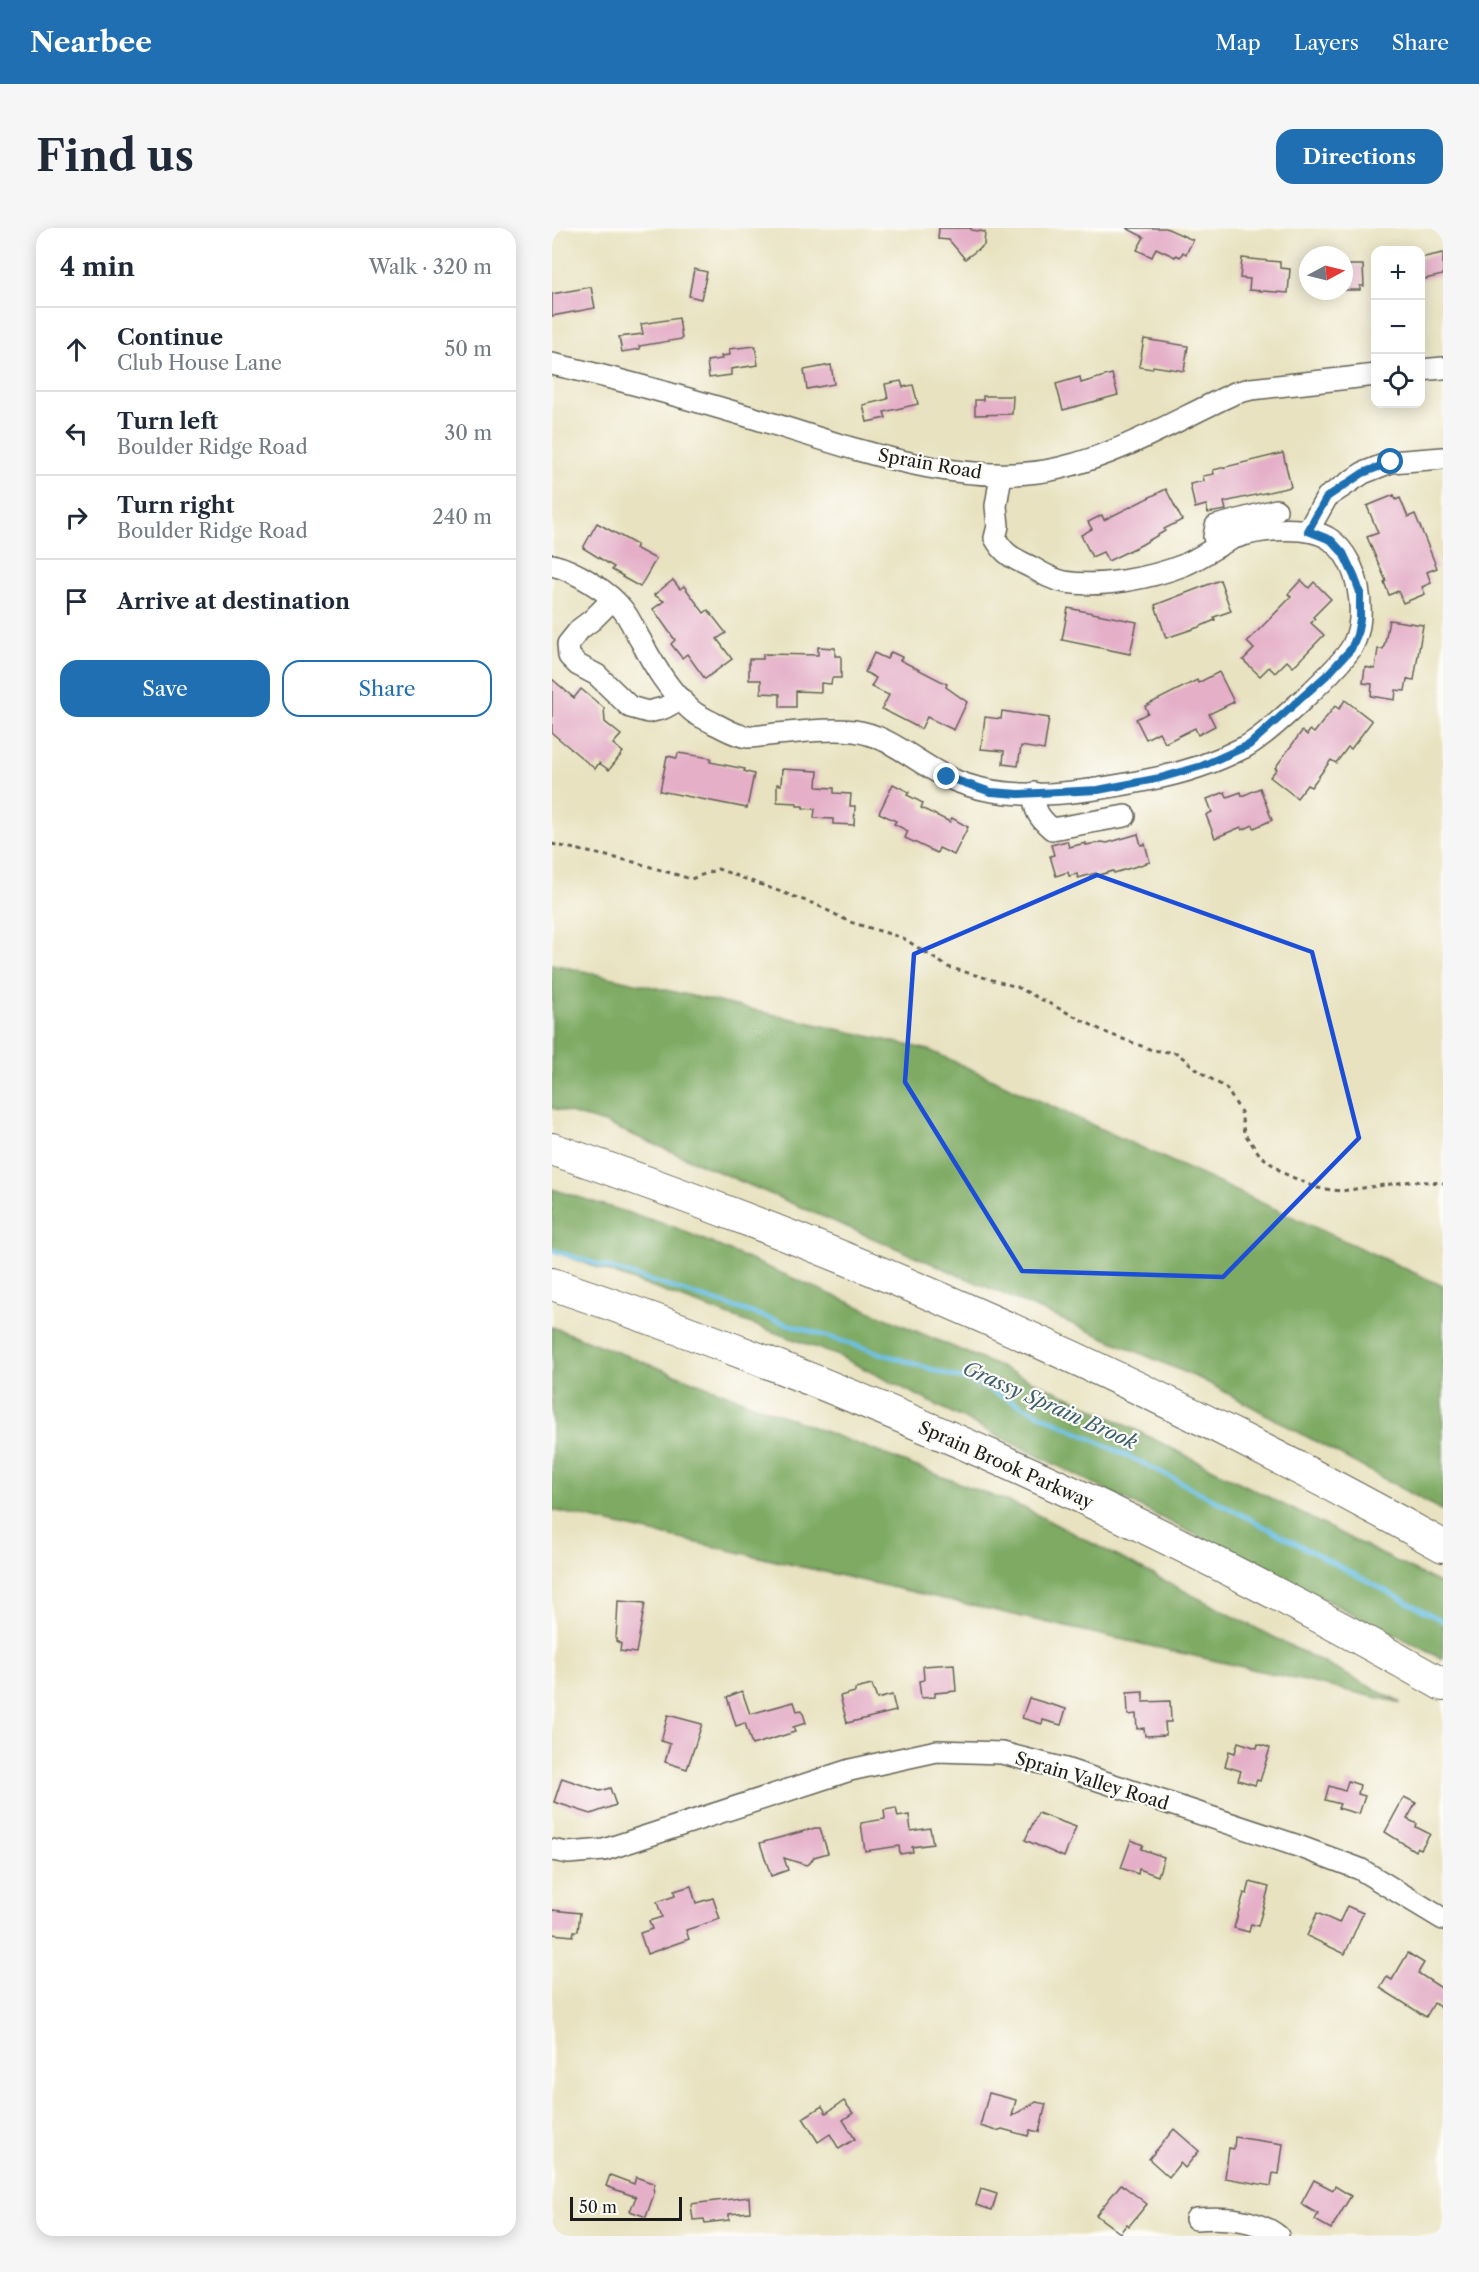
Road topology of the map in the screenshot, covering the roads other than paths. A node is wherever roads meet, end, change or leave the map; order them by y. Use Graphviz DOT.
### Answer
graph roads {
  1 [pos="552,364"];
  2 [pos="1443,368"];
  3 [pos="1425,370"];
  4 [pos="1371,376"];
  5 [pos="1443,458"];
  6 [pos="1001,475"];
  7 [pos="1276,510"];
  8 [pos="1308,531"];
  9 [pos="1216,547"];
  10 [pos="552,565"];
  11 [pos="612,600"];
  12 [pos="681,699"];
  13 [pos="1034,794"];
  14 [pos="1125,816"];
  15 [pos="552,1149"];
  16 [pos="552,1284"];
  17 [pos="1443,1546"];
  18 [pos="1443,1685"];
  19 [pos="552,1850"];
  20 [pos="1443,1918"];
  21 [pos="1196,2219"];
  22 [pos="1278,2236"];
  1 -- 6 [label="street, Sprain Road"];
  2 -- 3 [label="street"];
  4 -- 6 [label="street, Sprain Road"];
  5 -- 8 [label="street"];
  6 -- 9 [label="street"];
  7 -- 9 [label="street"];
  8 -- 9 [label="street"];
  8 -- 13 [label="street"];
  10 -- 11 [label="street"];
  11 -- 12 [label="street"];
  11 -- 12 [label="street"];
  12 -- 13 [label="street"];
  13 -- 14 [label="street"];
  15 -- 17 [label="highway"];
  16 -- 18 [label="highway, Sprain Brook Parkway"];
  19 -- 20 [label="street, Sprain Valley Road"];
  21 -- 22 [label="street"];
}
